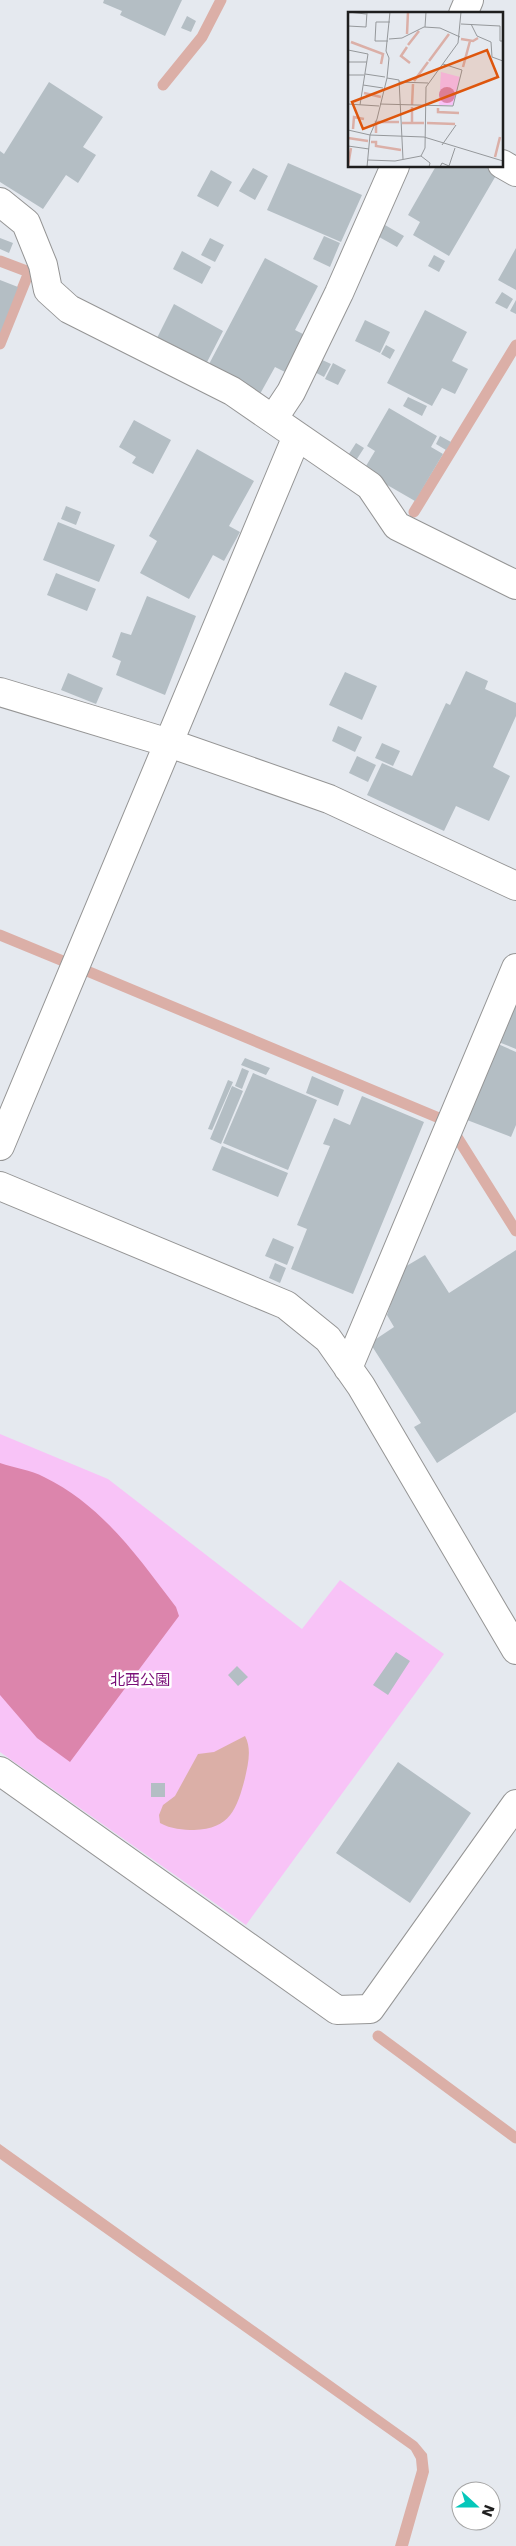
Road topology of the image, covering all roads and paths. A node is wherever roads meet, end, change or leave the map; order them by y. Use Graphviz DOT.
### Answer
graph roads {
  1 [pos="470,0"];
  2 [pos="464,12"];
  3 [pos="504,165"];
  4 [pos="394,168"];
  5 [pos="516,172"];
  6 [pos="0,202"];
  7 [pos="273,419"];
  8 [pos="297,436"];
  9 [pos="516,585"];
  10 [pos="0,692"];
  11 [pos="168,743"];
  12 [pos="516,886"];
  13 [pos="516,968"];
  14 [pos="0,1146"];
  15 [pos="0,1186"];
  16 [pos="348,1368"];
  17 [pos="516,1650"];
  18 [pos="0,1771"];
  19 [pos="516,1804"];
  1 -- 2 [label="street"];
  3 -- 5 [label="street"];
  4 -- 7 [label="street"];
  6 -- 7 [label="street"];
  7 -- 8 [label="street"];
  8 -- 9 [label="street"];
  8 -- 11 [label="street"];
  10 -- 11 [label="street"];
  11 -- 12 [label="street"];
  11 -- 14 [label="street"];
  13 -- 16 [label="street"];
  15 -- 16 [label="street"];
  16 -- 17 [label="street"];
  18 -- 19 [label="street"];
}
